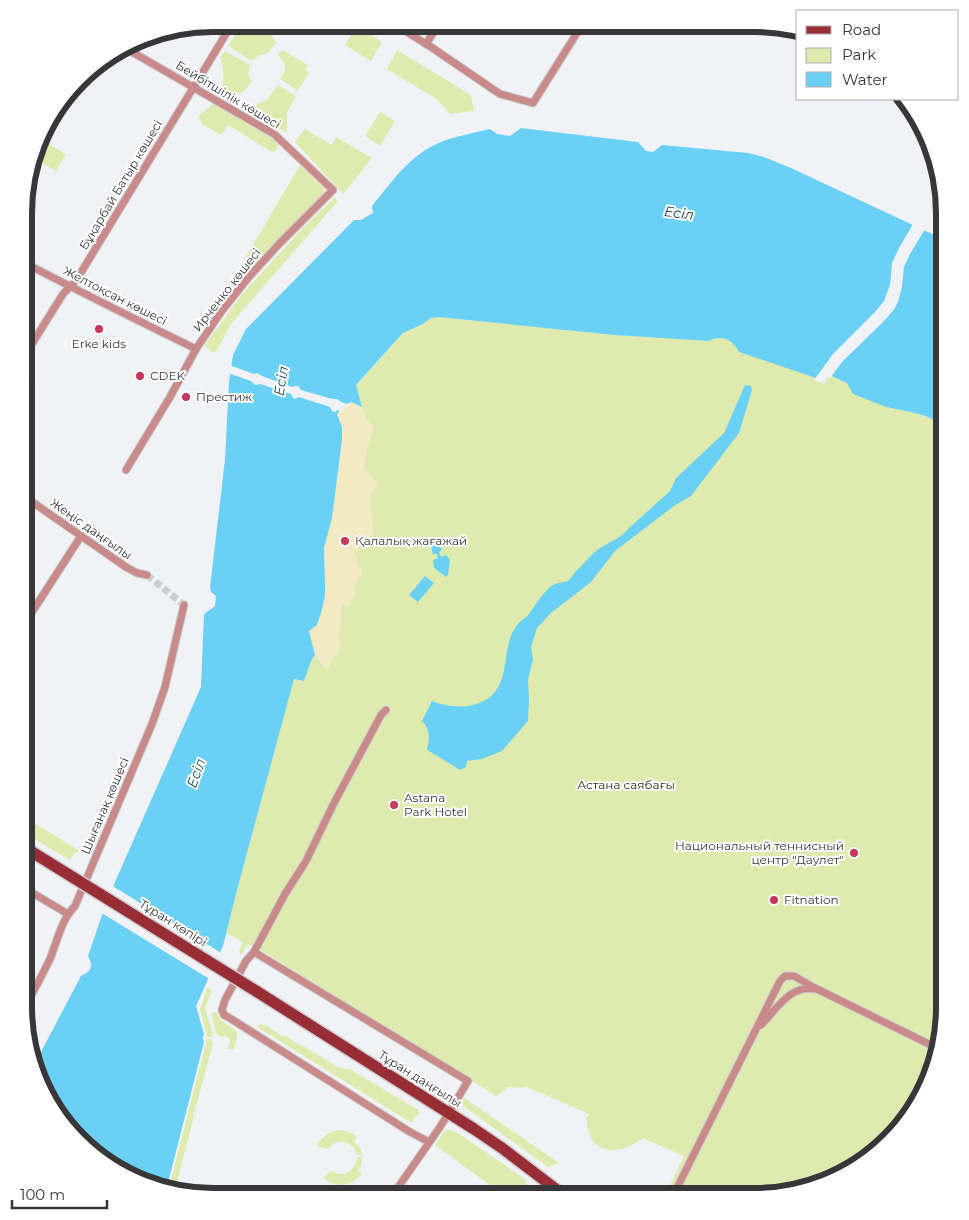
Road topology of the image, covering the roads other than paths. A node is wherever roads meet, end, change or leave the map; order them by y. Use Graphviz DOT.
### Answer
graph roads {
  1 [pos="227,32"];
  2 [pos="407,32"];
  3 [pos="434,32"];
  4 [pos="578,32"];
  5 [pos="426,44"];
  6 [pos="133,51"];
  7 [pos="193,87"];
  8 [pos="333,190"];
  9 [pos="32,267"];
  10 [pos="70,287"];
  11 [pos="32,344"];
  12 [pos="196,349"];
  13 [pos="126,470"];
  14 [pos="32,502"];
  15 [pos="81,536"];
  16 [pos="147,575"];
  17 [pos="184,605"];
  18 [pos="32,611"];
  19 [pos="386,710"];
  20 [pos="32,852"];
  21 [pos="32,893"];
  22 [pos="68,914"];
  23 [pos="254,952"];
  24 [pos="820,990"];
  25 [pos="256,991"];
  26 [pos="32,993"];
  27 [pos="756,1031"];
  28 [pos="932,1046"];
  29 [pos="448,1113"];
  30 [pos="429,1142"];
  31 [pos="397,1188"];
  32 [pos="554,1188"];
  33 [pos="678,1188"];
  1 -- 7 [label="street, Бұқарбай Батыр көшесі"];
  2 -- 5 [label="street"];
  3 -- 5 [label="street"];
  4 -- 5 [label="street"];
  6 -- 7 [label="street, Бейбітшілік көшесі"];
  7 -- 8 [label="street, Бейбітшілік көшесі"];
  7 -- 10 [label="street, Бұқарбай Батыр көшесі"];
  8 -- 12 [label="street, Ирченко көшесі"];
  9 -- 10 [label="street, Желтоқсан көшесі"];
  10 -- 11 [label="street, Бұқарбай Батыр көшесі"];
  10 -- 12 [label="street, Желтоқсан көшесі"];
  12 -- 13 [label="street, Ирченко көшесі"];
  14 -- 15 [label="street, Жеңіс даңғылы"];
  15 -- 16 [label="street, Жеңіс даңғылы"];
  15 -- 18 [label="street"];
  17 -- 22 [label="street, Шығанақ көшесі"];
  19 -- 23 [label="street"];
  20 -- 25 [label="main road, Тұран көпірі, bridge"];
  21 -- 22 [label="street"];
  22 -- 26 [label="street, Шығанақ көшесі"];
  23 -- 29 [label="street"];
  23 -- 30 [label="street"];
  24 -- 27 [label="street"];
  24 -- 27 [label="street"];
  24 -- 28 [label="street"];
  25 -- 29 [label="main road, Тұран даңғылы"];
  27 -- 33 [label="street"];
  29 -- 30 [label="street"];
  29 -- 32 [label="main road, Тұран даңғылы"];
  30 -- 31 [label="street"];
}
